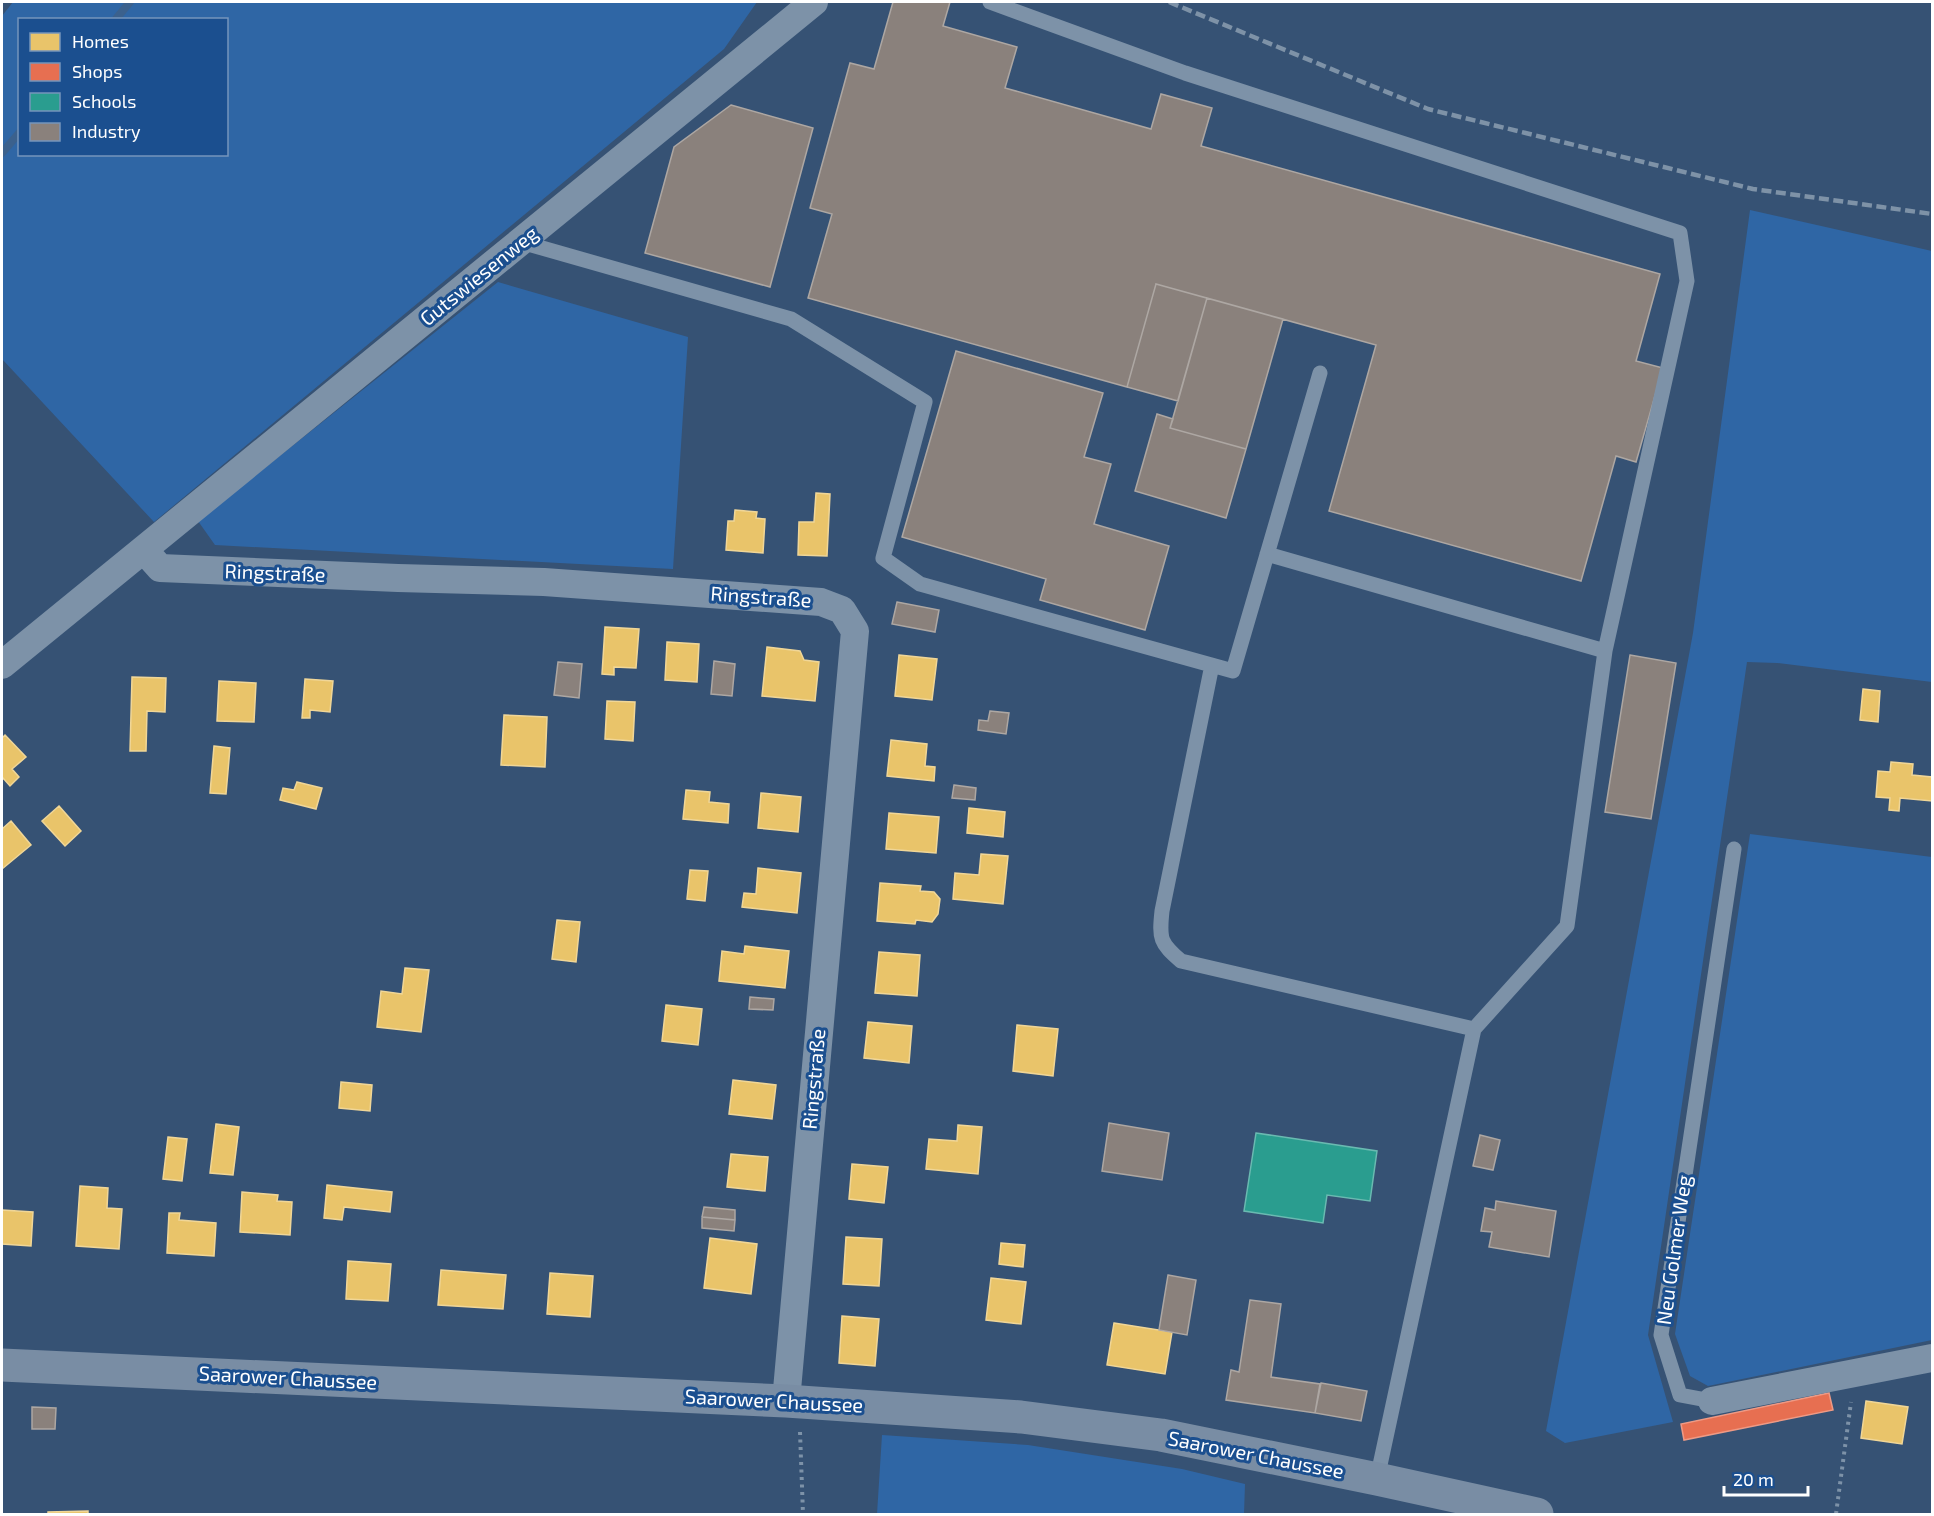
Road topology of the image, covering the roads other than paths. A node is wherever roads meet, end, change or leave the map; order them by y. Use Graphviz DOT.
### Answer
graph roads {
  1 [pos="814,2"];
  2 [pos="990,2"];
  3 [pos="521,242"];
  4 [pos="1320,373"];
  5 [pos="144,550"];
  6 [pos="1267,554"];
  7 [pos="1605,651"];
  8 [pos="2,665"];
  9 [pos="1212,665"];
  10 [pos="1734,849"];
  11 [pos="1473,1029"];
  12 [pos="1932,1358"];
  13 [pos="2,1365"];
  14 [pos="792,1401"];
  15 [pos="1712,1401"];
  16 [pos="1377,1479"];
  17 [pos="1537,1515"];
  1 -- 3 [label="street, Gutswiesenweg"];
  2 -- 7 [label="lane"];
  3 -- 5 [label="street, Gutswiesenweg"];
  3 -- 9 [label="lane"];
  4 -- 6 [label="lane"];
  5 -- 8 [label="street"];
  5 -- 14 [label="street, Ringstraße"];
  6 -- 7 [label="lane"];
  6 -- 9 [label="lane"];
  7 -- 11 [label="lane"];
  9 -- 11 [label="lane"];
  10 -- 15 [label="lane, Neu Golmer Weg"];
  11 -- 16 [label="lane"];
  12 -- 15 [label="street, Neu Golmer Weg"];
  13 -- 14 [label="main road, Saarower Chaussee"];
  14 -- 16 [label="main road, Saarower Chaussee"];
  16 -- 17 [label="main road, Saarower Chaussee"];
}
